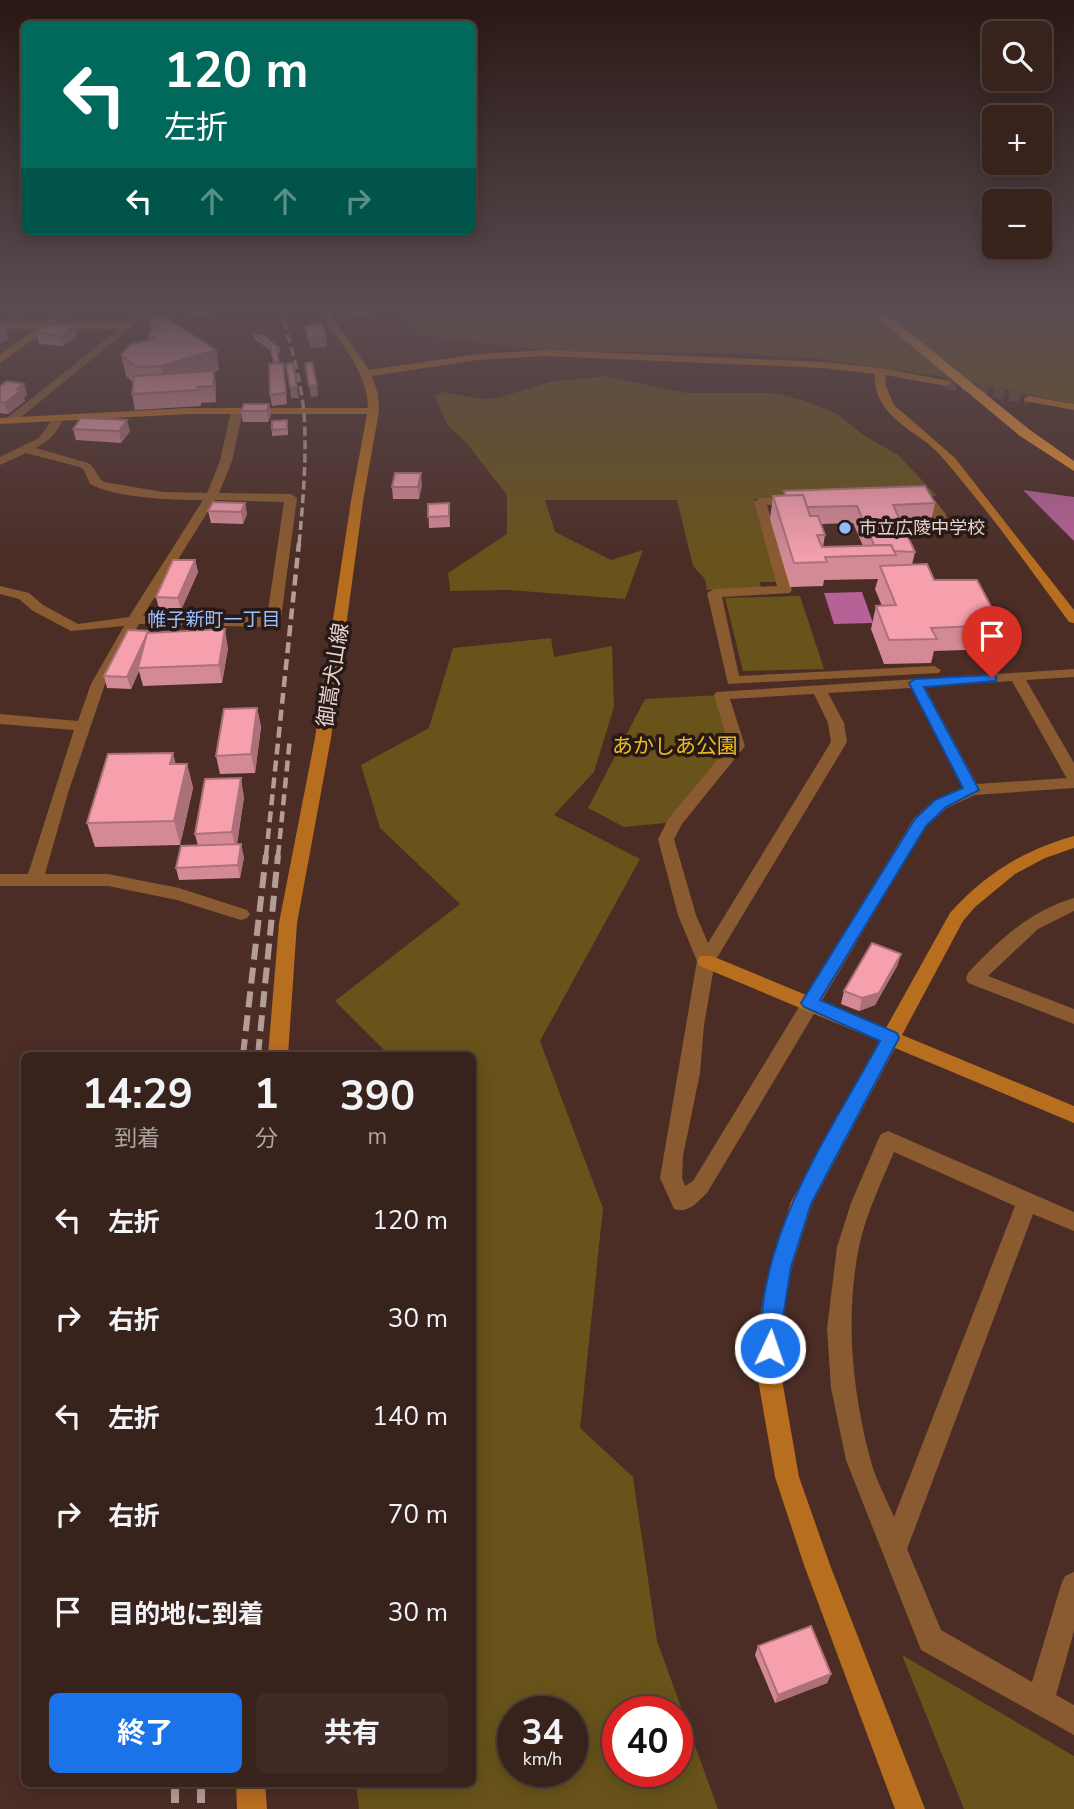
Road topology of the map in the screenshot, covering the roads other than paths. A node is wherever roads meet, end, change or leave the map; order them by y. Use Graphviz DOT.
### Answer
graph roads {
  1 [pos="42,392"];
  2 [pos="372,392"];
  3 [pos="882,392"];
  4 [pos="977,392"];
  5 [pos="996,392"];
  6 [pos="1029,399"];
  7 [pos="1074,407"];
  8 [pos="237,411"];
  9 [pos="373,411"];
  10 [pos="59,418"];
  11 [pos="6,420"];
  12 [pos="26,449"];
  13 [pos="1074,451"];
  14 [pos="0,461"];
  15 [pos="1074,467"];
  16 [pos="212,495"];
  17 [pos="900,500"];
  18 [pos="816,501"];
  19 [pos="944,527"];
  20 [pos="0,590"];
  21 [pos="1074,619"];
  22 [pos="134,620"];
  23 [pos="934,670"];
  24 [pos="1074,673"];
  25 [pos="1017,677"];
  26 [pos="915,683"];
  27 [pos="819,690"];
  28 [pos="2,722"];
  29 [pos="82,726"];
  30 [pos="1074,777"];
  31 [pos="1074,783"];
  32 [pos="972,790"];
  33 [pos="1074,842"];
  34 [pos="35,878"];
  35 [pos="0,880"];
  36 [pos="1074,904"];
  37 [pos="241,914"];
  38 [pos="706,961"];
  39 [pos="810,1003"];
  40 [pos="1074,1017"];
  41 [pos="890,1038"];
  42 [pos="278,1052"];
  43 [pos="1074,1115"];
  44 [pos="1027,1201"];
  45 [pos="1074,1222"];
  46 [pos="894,1550"];
  47 [pos="1074,1585"];
  48 [pos="1040,1701"];
  49 [pos="1074,1721"];
  50 [pos="250,1787"];
  51 [pos="252,1809"];
  52 [pos="910,1809"];
  1 -- 11 [label="street"];
  2 -- 9 [label="street, 御嵩犬山線"];
  3 -- 21 [label="street"];
  4 -- 15 [label="highway"];
  5 -- 13 [label="highway"];
  6 -- 7 [label="street"];
  8 -- 9 [label="street"];
  8 -- 10 [label="street"];
  8 -- 16 [label="street"];
  9 -- 42 [label="street, 御嵩犬山線"];
  10 -- 11 [label="street"];
  10 -- 12 [label="street"];
  12 -- 14 [label="street"];
  12 -- 16 [label="street"];
  16 -- 22 [label="street"];
  16 -- 22 [label="street"];
  17 -- 19 [label="street"];
  18 -- 23 [label="street"];
  20 -- 22 [label="street"];
  22 -- 29 [label="street"];
  24 -- 25 [label="street"];
  25 -- 26 [label="street"];
  25 -- 30 [label="street"];
  26 -- 27 [label="street"];
  26 -- 32 [label="street"];
  27 -- 38 [label="street"];
  27 -- 38 [label="street"];
  28 -- 29 [label="street"];
  29 -- 34 [label="street"];
  31 -- 32 [label="street"];
  32 -- 39 [label="street"];
  33 -- 41 [label="street"];
  34 -- 35 [label="street"];
  34 -- 37 [label="street"];
  36 -- 40 [label="street"];
  38 -- 39 [label="street"];
  38 -- 39 [label="street"];
  39 -- 41 [label="street"];
  41 -- 43 [label="street"];
  41 -- 52 [label="street"];
  44 -- 45 [label="street"];
  44 -- 46 [label="street"];
  44 -- 46 [label="street"];
  46 -- 48 [label="street"];
  47 -- 48 [label="street"];
  48 -- 49 [label="street"];
  50 -- 51 [label="street"];
}
